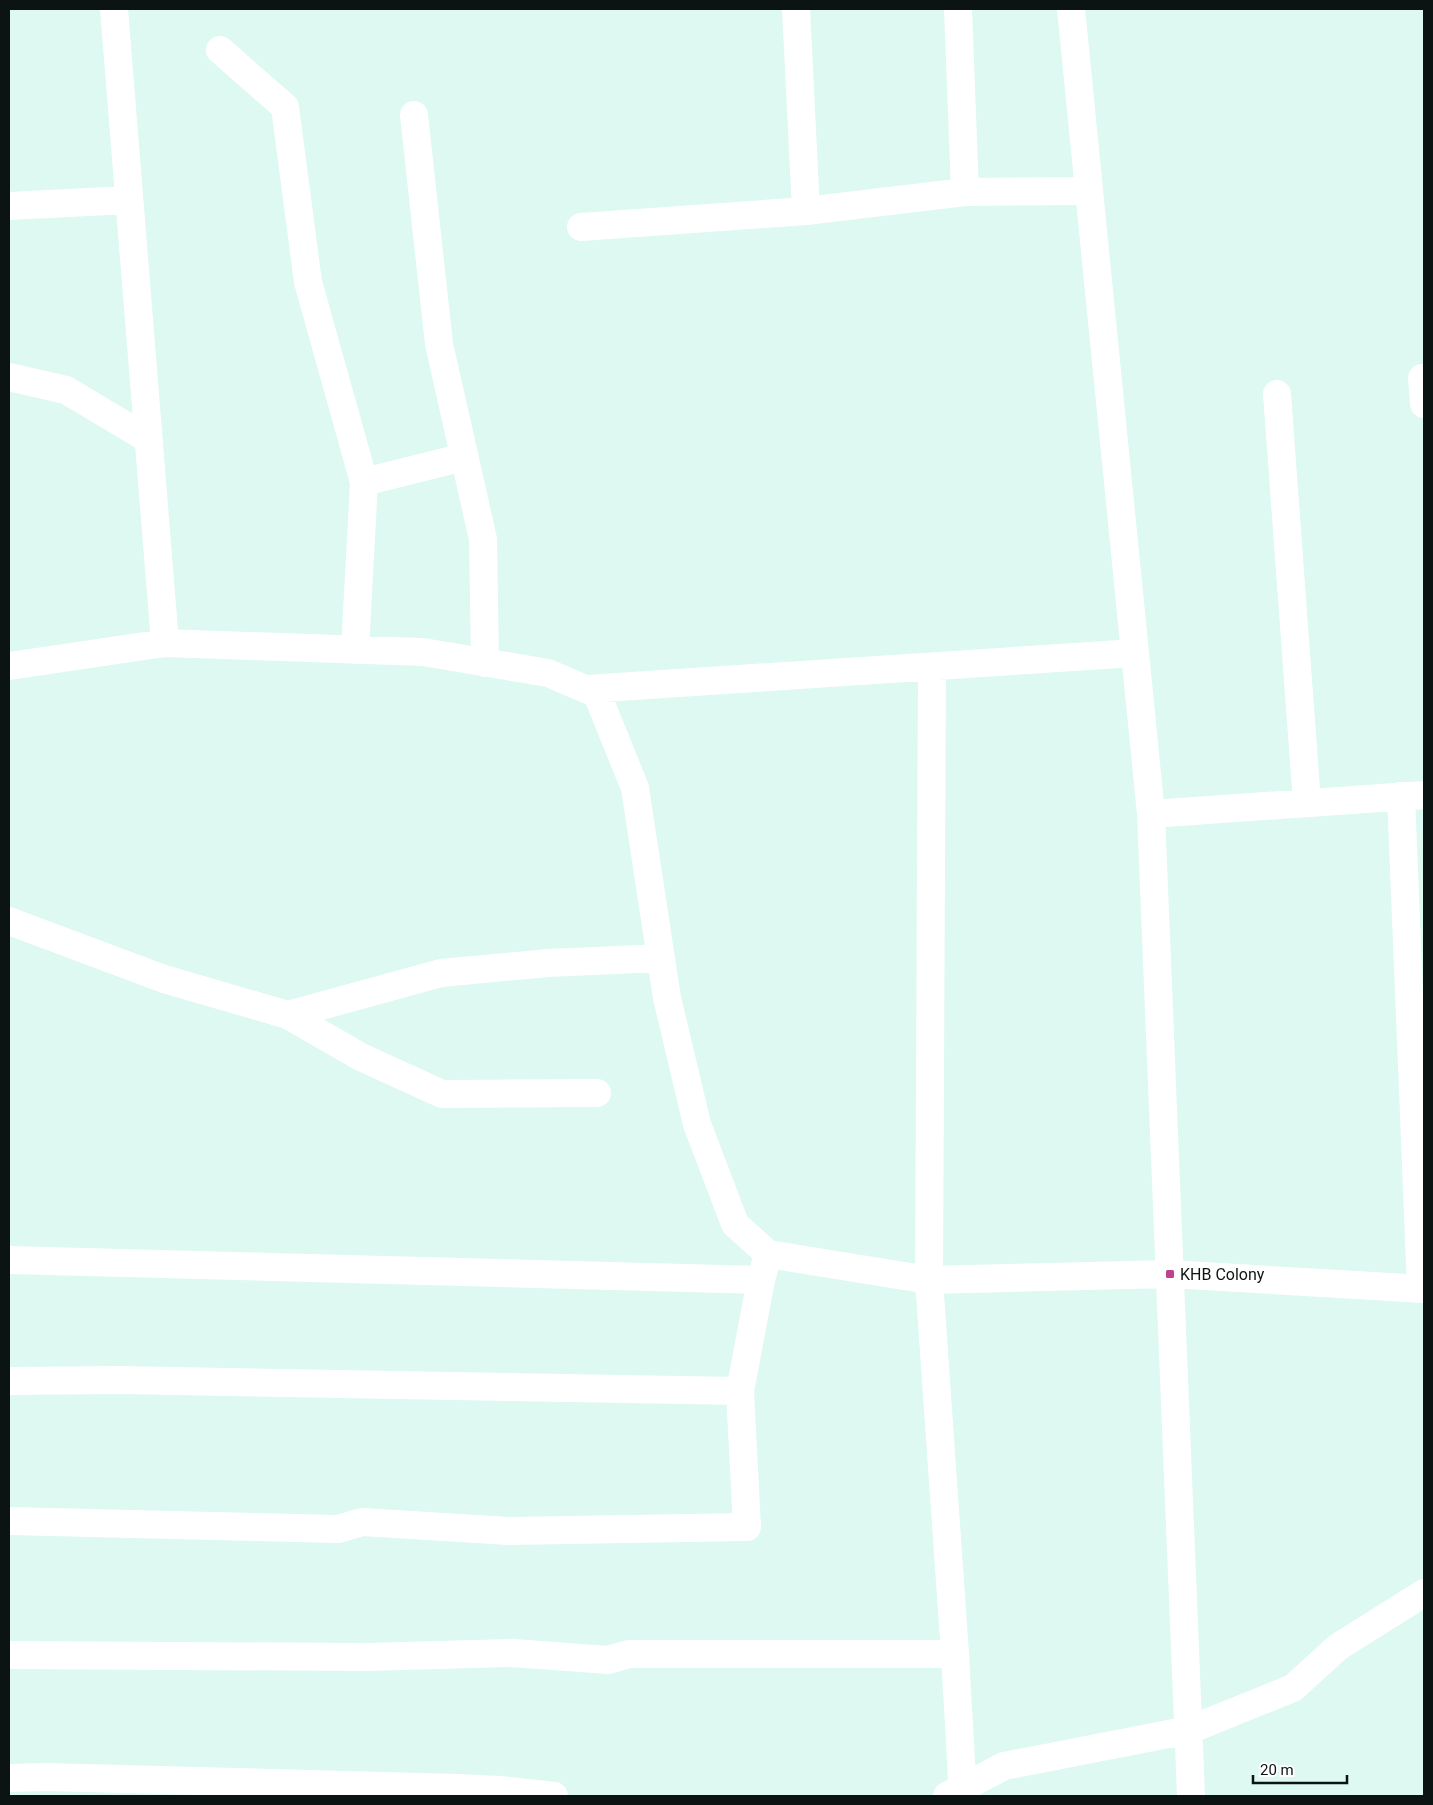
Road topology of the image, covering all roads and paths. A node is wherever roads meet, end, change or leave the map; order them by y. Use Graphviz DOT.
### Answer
graph roads {
  1 [pos="114,9"];
  2 [pos="796,9"];
  3 [pos="958,9"];
  4 [pos="1071,9"];
  5 [pos="220,50"];
  6 [pos="414,115"];
  7 [pos="1089,191"];
  8 [pos="966,192"];
  9 [pos="128,200"];
  10 [pos="9,206"];
  11 [pos="806,211"];
  12 [pos="581,227"];
  13 [pos="9,377"];
  14 [pos="1277,394"];
  15 [pos="148,439"];
  16 [pos="464,457"];
  17 [pos="364,482"];
  18 [pos="164,643"];
  19 [pos="355,650"];
  20 [pos="1136,653"];
  21 [pos="485,663"];
  22 [pos="9,666"];
  23 [pos="932,667"];
  24 [pos="587,689"];
  25 [pos="1413,796"];
  26 [pos="1307,803"];
  27 [pos="1151,814"];
  28 [pos="9,921"];
  29 [pos="661,958"];
  30 [pos="288,1015"];
  31 [pos="597,1093"];
  32 [pos="768,1254"];
  33 [pos="9,1260"];
  34 [pos="1170,1274"];
  35 [pos="761,1280"];
  36 [pos="929,1280"];
  37 [pos="1423,1289"];
  38 [pos="9,1381"];
  39 [pos="740,1391"];
  40 [pos="9,1521"];
  41 [pos="1424,1593"];
  42 [pos="955,1654"];
  43 [pos="9,1655"];
  44 [pos="1189,1730"];
  45 [pos="9,1778"];
  46 [pos="957,1794"];
  47 [pos="554,1796"];
  48 [pos="1191,1796"];
  1 -- 9 [label="street"];
  2 -- 11 [label="street"];
  3 -- 8 [label="street"];
  4 -- 7 [label="street"];
  5 -- 17 [label="street"];
  6 -- 16 [label="street"];
  7 -- 8 [label="street"];
  7 -- 20 [label="street"];
  8 -- 11 [label="street"];
  9 -- 10 [label="street"];
  9 -- 15 [label="street"];
  11 -- 12 [label="street"];
  13 -- 15 [label="street"];
  14 -- 26 [label="street"];
  15 -- 18 [label="street"];
  16 -- 17 [label="street"];
  16 -- 21 [label="street"];
  17 -- 19 [label="street"];
  18 -- 19 [label="street"];
  18 -- 22 [label="street"];
  19 -- 21 [label="street"];
  20 -- 23 [label="street"];
  20 -- 27 [label="street"];
  21 -- 24 [label="street"];
  23 -- 24 [label="street"];
  23 -- 36 [label="street"];
  24 -- 29 [label="street"];
  25 -- 26 [label="street"];
  25 -- 37 [label="street"];
  26 -- 27 [label="street"];
  27 -- 34 [label="street"];
  28 -- 30 [label="street"];
  29 -- 30 [label="street"];
  29 -- 32 [label="street"];
  30 -- 31 [label="street"];
  32 -- 35 [label="street"];
  32 -- 36 [label="street"];
  33 -- 35 [label="street"];
  34 -- 36 [label="street"];
  34 -- 37 [label="street"];
  34 -- 44 [label="street"];
  35 -- 39 [label="street"];
  36 -- 42 [label="street"];
  38 -- 39 [label="street"];
  39 -- 40 [label="street"];
  41 -- 44 [label="street"];
  42 -- 43 [label="street"];
  42 -- 46 [label="street"];
  44 -- 46 [label="street"];
  44 -- 48 [label="street"];
  45 -- 47 [label="street"];
}
